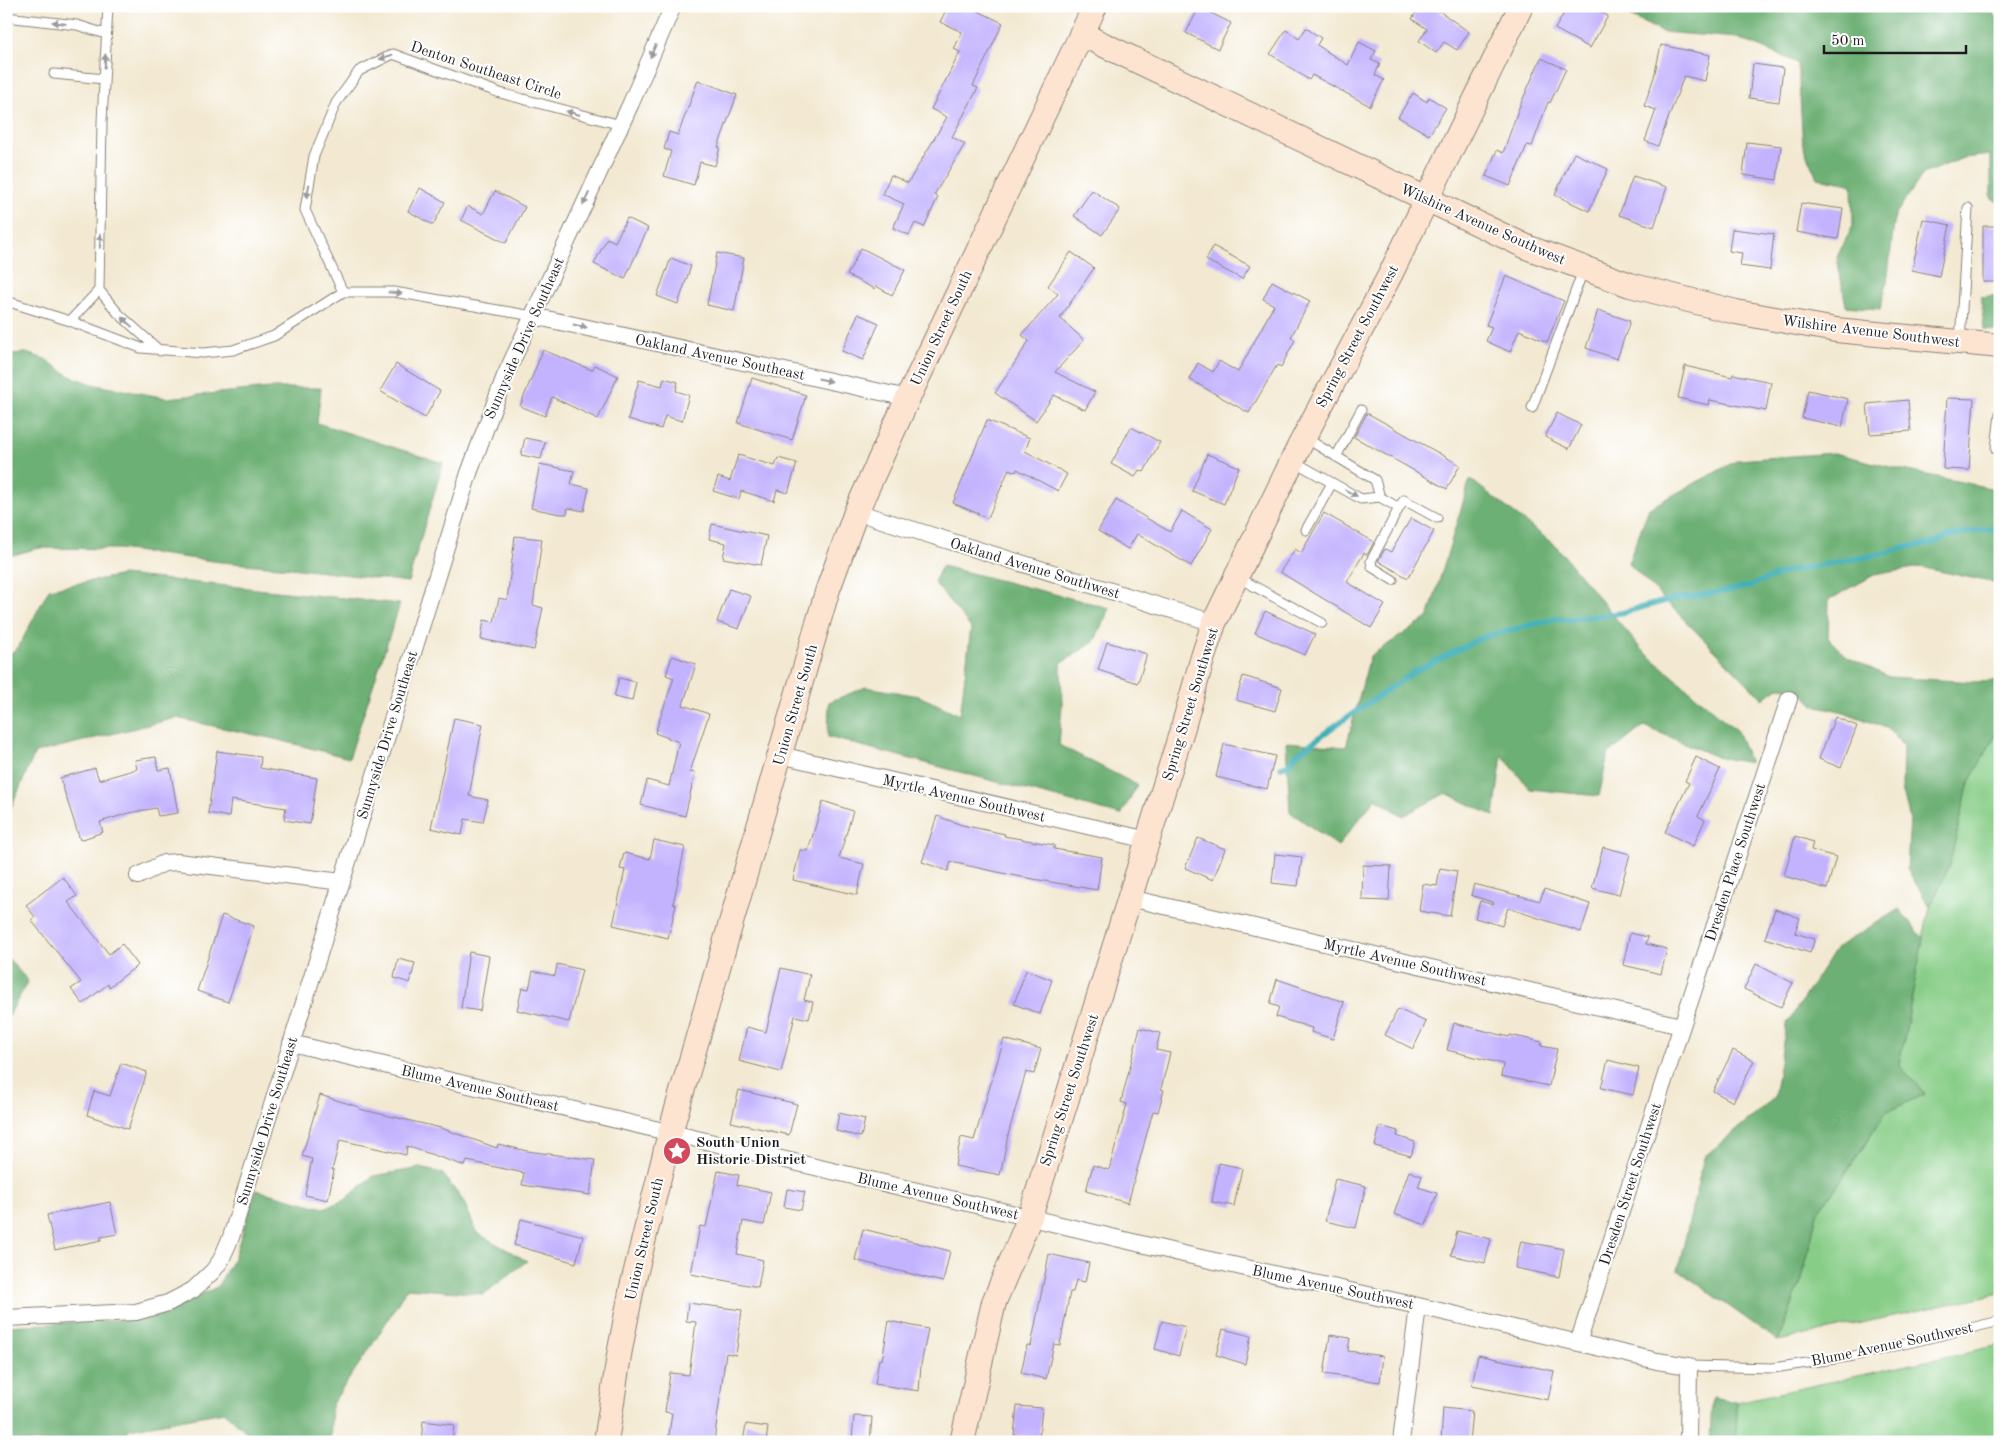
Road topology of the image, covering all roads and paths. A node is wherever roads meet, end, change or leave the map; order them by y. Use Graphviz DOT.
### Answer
graph roads {
  1 [pos="108,6"];
  2 [pos="673,6"];
  3 [pos="1094,6"];
  4 [pos="1520,6"];
  5 [pos="6,17"];
  6 [pos="106,34"];
  7 [pos="1082,34"];
  8 [pos="54,74"];
  9 [pos="104,79"];
  10 [pos="620,125"];
  11 [pos="1427,200"];
  12 [pos="1968,208"];
  13 [pos="1584,268"];
  14 [pos="99,290"];
  15 [pos="343,292"];
  16 [pos="6,301"];
  17 [pos="533,316"];
  18 [pos="70,321"];
  19 [pos="1960,342"];
  20 [pos="2000,346"];
  21 [pos="160,350"];
  22 [pos="908,398"];
  23 [pos="1532,408"];
  24 [pos="1361,410"];
  25 [pos="2000,414"];
  26 [pos="1304,437"];
  27 [pos="1996,449"];
  28 [pos="1336,457"];
  29 [pos="1293,461"];
  30 [pos="1332,483"];
  31 [pos="1380,496"];
  32 [pos="1399,508"];
  33 [pos="856,512"];
  34 [pos="1436,518"];
  35 [pos="1306,530"];
  36 [pos="1236,577"];
  37 [pos="1393,580"];
  38 [pos="1214,623"];
  39 [pos="1322,623"];
  40 [pos="1790,699"];
  41 [pos="780,755"];
  42 [pos="1148,840"];
  43 [pos="138,876"];
  44 [pos="342,882"];
  45 [pos="1130,898"];
  46 [pos="1681,1026"];
  47 [pos="291,1043"];
  48 [pos="670,1133"];
  49 [pos="1030,1217"];
  50 [pos="1418,1306"];
  51 [pos="6,1318"];
  52 [pos="2000,1320"];
  53 [pos="1578,1343"];
  54 [pos="1689,1366"];
  55 [pos="606,1442"];
  56 [pos="962,1442"];
  57 [pos="1402,1442"];
  58 [pos="1688,1442"];
  1 -- 6 [label="lane"];
  2 -- 10 [label="street, Sunnyside Drive Southeast, one-way"];
  3 -- 7 [label="street, Union Street South"];
  4 -- 11 [label="street, Spring Street Southwest"];
  6 -- 5 [label="lane, one-way"];
  9 -- 6 [label="lane, one-way"];
  7 -- 11 [label="street, Wilshire Avenue Southwest"];
  7 -- 22 [label="street, Union Street South"];
  8 -- 9 [label="lane"];
  14 -- 9 [label="lane, one-way"];
  10 -- 15 [label="lane, Denton Southeast Circle, one-way"];
  10 -- 17 [label="street, Sunnyside Drive Southeast, one-way"];
  11 -- 13 [label="street, Wilshire Avenue Southwest"];
  11 -- 26 [label="street, Spring Street Southwest"];
  12 -- 19 [label="lane"];
  13 -- 19 [label="street, Wilshire Avenue Southwest"];
  13 -- 23 [label="lane"];
  14 -- 18 [label="lane"];
  21 -- 14 [label="lane, one-way"];
  15 -- 17 [label="lane, one-way"];
  15 -- 21 [label="lane"];
  16 -- 18 [label="lane"];
  17 -- 22 [label="street, Oakland Avenue Southeast, one-way"];
  17 -- 44 [label="street, Sunnyside Drive Southeast"];
  18 -- 21 [label="lane"];
  19 -- 20 [label="street, Wilshire Avenue Southwest"];
  22 -- 33 [label="street, Union Street South"];
  24 -- 28 [label="lane"];
  25 -- 27 [label="lane"];
  26 -- 28 [label="lane"];
  26 -- 29 [label="street, Spring Street Southwest"];
  28 -- 31 [label="lane"];
  29 -- 30 [label="lane"];
  29 -- 36 [label="street, Spring Street Southwest"];
  30 -- 31 [label="lane, one-way"];
  30 -- 35 [label="lane"];
  31 -- 32 [label="lane"];
  32 -- 34 [label="lane"];
  32 -- 37 [label="lane"];
  33 -- 38 [label="street, Oakland Avenue Southwest"];
  33 -- 41 [label="street, Union Street South"];
  36 -- 38 [label="street, Spring Street Southwest"];
  36 -- 39 [label="lane"];
  38 -- 42 [label="street, Spring Street Southwest"];
  40 -- 46 [label="street, Dresden Place Southwest"];
  41 -- 42 [label="street, Myrtle Avenue Southwest"];
  41 -- 48 [label="street, Union Street South"];
  42 -- 45 [label="street, Spring Street Southwest"];
  43 -- 44 [label="street"];
  44 -- 47 [label="street, Sunnyside Drive Southeast"];
  45 -- 46 [label="street, Myrtle Avenue Southwest"];
  45 -- 49 [label="street, Spring Street Southwest"];
  46 -- 53 [label="street, Dresden Street Southwest"];
  47 -- 48 [label="street, Blume Avenue Southeast"];
  47 -- 51 [label="street, Sunnyside Drive Southeast"];
  48 -- 49 [label="street, Blume Avenue Southwest"];
  48 -- 55 [label="street, Union Street South"];
  49 -- 50 [label="street, Blume Avenue Southwest"];
  49 -- 56 [label="street, Spring Street Southwest"];
  50 -- 53 [label="street, Blume Avenue Southwest"];
  50 -- 57 [label="street"];
  52 -- 54 [label="lane, Blume Avenue Southwest"];
  53 -- 54 [label="street, Blume Avenue Southwest"];
  54 -- 58 [label="street"];
}
